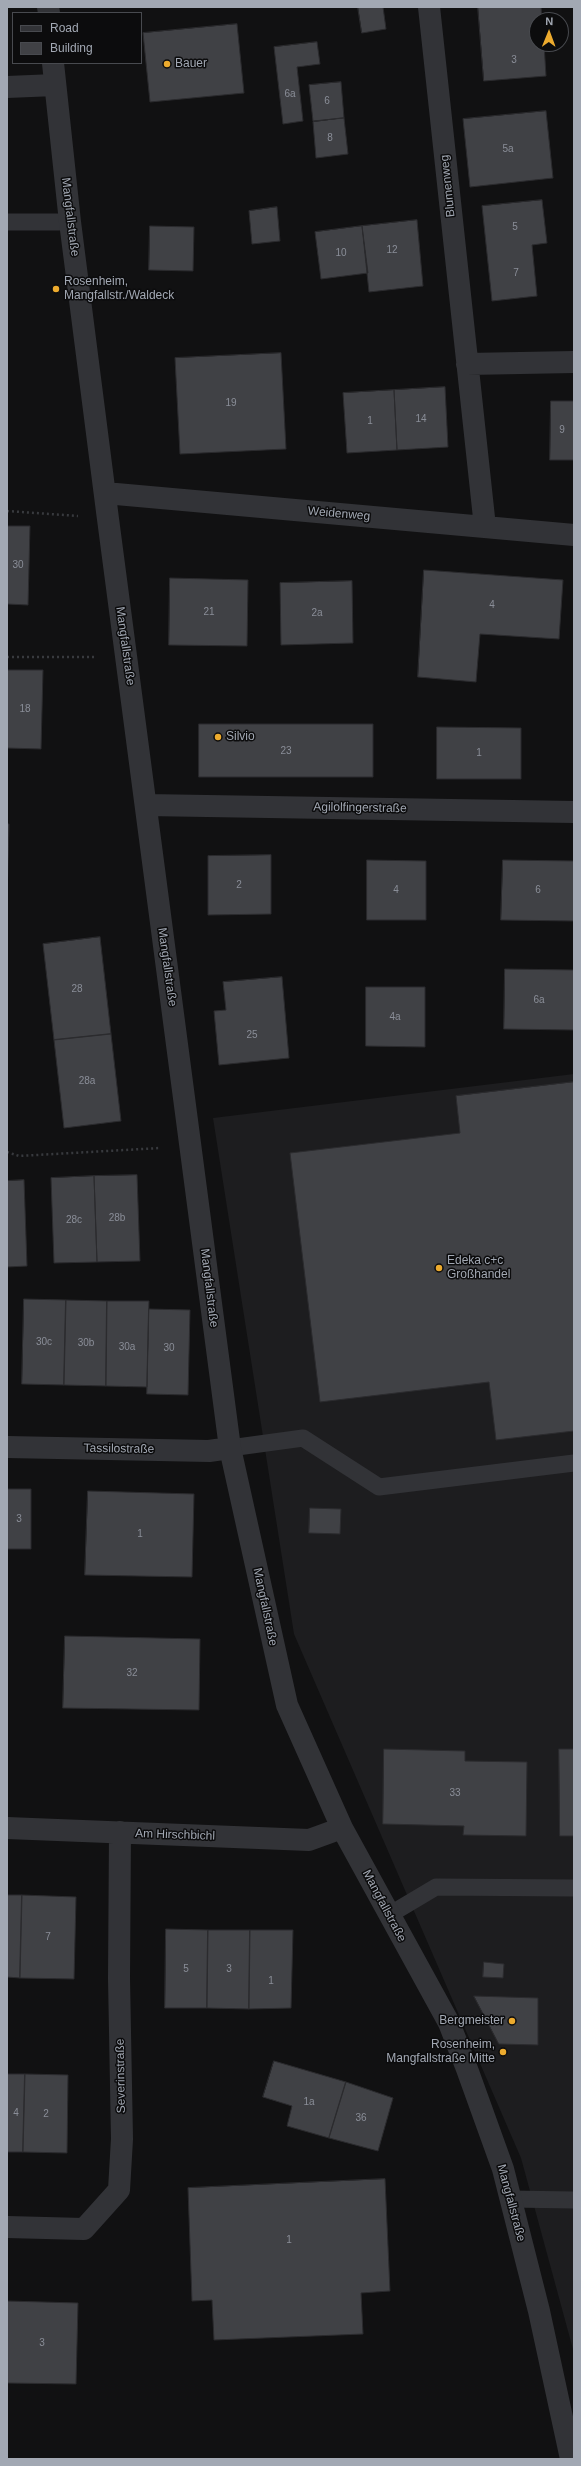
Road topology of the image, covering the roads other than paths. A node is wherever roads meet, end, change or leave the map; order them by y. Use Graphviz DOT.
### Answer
graph roads {
  1 [pos="429,7"];
  2 [pos="53,64"];
  3 [pos="55,85"];
  4 [pos="7,86"];
  5 [pos="7,222"];
  6 [pos="70,222"];
  7 [pos="574,362"];
  8 [pos="467,364"];
  9 [pos="105,493"];
  10 [pos="485,527"];
  11 [pos="574,535"];
  12 [pos="146,804"];
  13 [pos="574,812"];
  14 [pos="7,1447"];
  15 [pos="230,1448"];
  16 [pos="574,1463"];
  17 [pos="7,1828"];
  18 [pos="342,1828"];
  19 [pos="120,1832"];
  20 [pos="574,1888"];
  21 [pos="388,1915"];
  22 [pos="510,2199"];
  23 [pos="574,2200"];
  24 [pos="7,2227"];
  25 [pos="572,2459"];
  1 -- 8 [label="street, Blumenweg"];
  2 -- 3 [label="street, Mangfallstraße"];
  3 -- 4 [label="street"];
  3 -- 6 [label="street, Mangfallstraße"];
  5 -- 6 [label="lane"];
  6 -- 9 [label="street, Mangfallstraße"];
  7 -- 8 [label="street"];
  8 -- 10 [label="street, Blumenweg"];
  9 -- 10 [label="street, Weidenweg"];
  9 -- 12 [label="street, Mangfallstraße"];
  10 -- 11 [label="street, Weidenweg"];
  12 -- 13 [label="street, Agilolfingerstraße"];
  12 -- 15 [label="street, Mangfallstraße"];
  14 -- 15 [label="street, Tassilostraße"];
  15 -- 16 [label="lane"];
  15 -- 18 [label="street, Mangfallstraße"];
  17 -- 19 [label="street, Am Hirschbichl"];
  18 -- 19 [label="street, Am Hirschbichl"];
  18 -- 21 [label="street, Mangfallstraße"];
  19 -- 24 [label="street, Severinstraße"];
  20 -- 21 [label="lane"];
  21 -- 22 [label="street, Mangfallstraße"];
  22 -- 23 [label="lane"];
  22 -- 25 [label="street, Mangfallstraße"];
}
